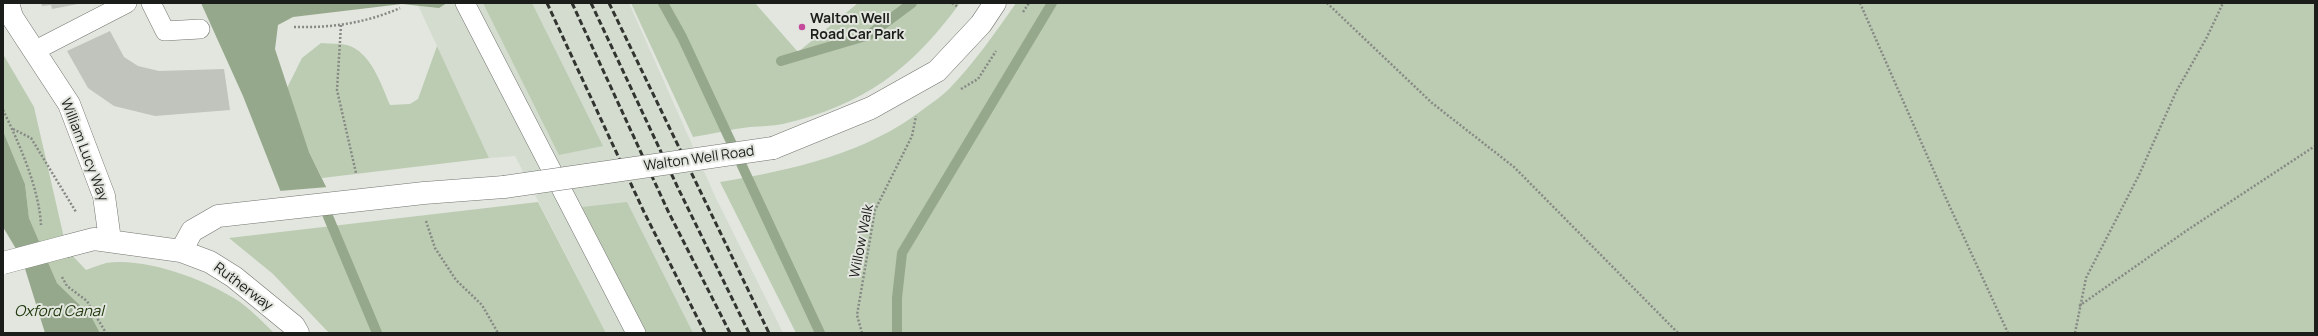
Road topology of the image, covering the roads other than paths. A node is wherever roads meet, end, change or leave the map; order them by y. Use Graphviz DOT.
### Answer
graph roads {
  1 [pos="8,3"];
  2 [pos="128,3"];
  3 [pos="151,3"];
  4 [pos="996,3"];
  5 [pos="469,11"];
  6 [pos="200,29"];
  7 [pos="34,50"];
  8 [pos="102,240"];
  9 [pos="181,252"];
  10 [pos="3,263"];
  11 [pos="298,333"];
  12 [pos="636,333"];
  1 -- 7 [label="street, William Lucy Way"];
  2 -- 7 [label="lane"];
  3 -- 6 [label="lane"];
  4 -- 9 [label="street, Walton Well Road, bridge"];
  5 -- 12 [label="lane"];
  7 -- 8 [label="street, William Lucy Way"];
  8 -- 9 [label="street"];
  8 -- 10 [label="street, bridge"];
  9 -- 11 [label="street, Rutherway"];
}
